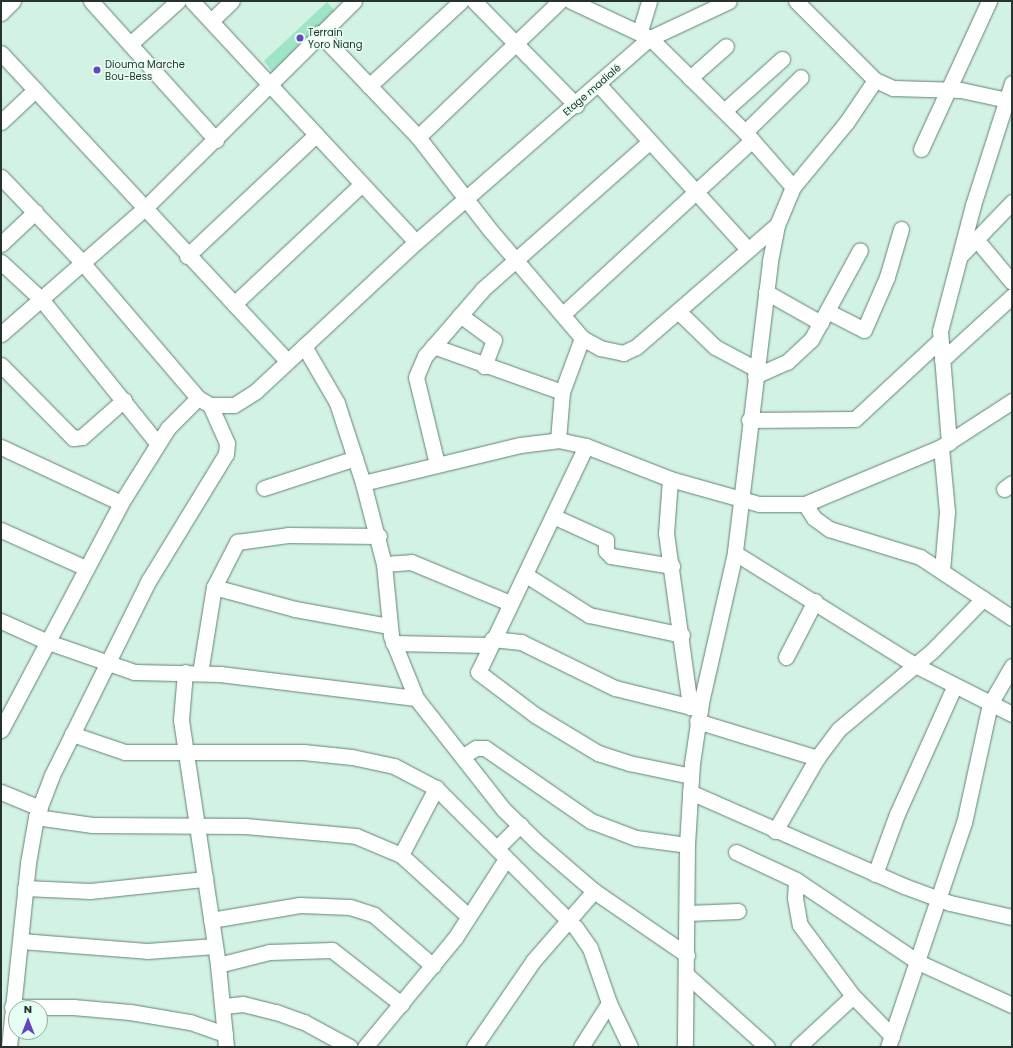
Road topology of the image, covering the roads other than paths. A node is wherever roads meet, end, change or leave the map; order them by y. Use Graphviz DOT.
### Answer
graph roads {
  1 [pos="13,1"];
  2 [pos="91,1"];
  3 [pos="178,1"];
  4 [pos="192,1"];
  5 [pos="232,1"];
  6 [pos="461,1"];
  7 [pos="474,1"];
  8 [pos="560,1"];
  9 [pos="649,1"];
  10 [pos="729,1"];
  11 [pos="796,1"];
  12 [pos="989,1"];
  13 [pos="577,2"];
  14 [pos="345,4"];
  15 [pos="1,12"];
  16 [pos="211,21"];
  17 [pos="319,33"];
  18 [pos="645,34"];
  19 [pos="130,44"];
  20 [pos="516,44"];
  21 [pos="726,46"];
  22 [pos="1,53"];
  23 [pos="782,59"];
  24 [pos="801,77"];
  25 [pos="690,78"];
  26 [pos="875,80"];
  27 [pos="1012,83"];
  28 [pos="268,85"];
  29 [pos="369,86"];
  30 [pos="599,86"];
  31 [pos="35,90"];
  32 [pos="949,90"];
  33 [pos="1009,101"];
  34 [pos="576,105"];
  35 [pos="724,111"];
  36 [pos="1,122"];
  37 [pos="316,135"];
  38 [pos="749,136"];
  39 [pos="418,137"];
  40 [pos="216,140"];
  41 [pos="648,143"];
  42 [pos="921,149"];
  43 [pos="1,178"];
  44 [pos="362,184"];
  45 [pos="793,187"];
  46 [pos="695,192"];
  47 [pos="467,197"];
  48 [pos="1012,202"];
  49 [pos="145,208"];
  50 [pos="35,212"];
  51 [pos="777,225"];
  52 [pos="901,229"];
  53 [pos="976,239"];
  54 [pos="416,242"];
  55 [pos="1,244"];
  56 [pos="747,248"];
  57 [pos="860,250"];
  58 [pos="962,254"];
  59 [pos="187,256"];
  60 [pos="81,261"];
  61 [pos="516,261"];
  62 [pos="1,262"];
  63 [pos="1012,282"];
  64 [pos="766,292"];
  65 [pos="1012,296"];
  66 [pos="42,299"];
  67 [pos="234,304"];
  68 [pos="678,310"];
  69 [pos="563,314"];
  70 [pos="460,315"];
  71 [pos="825,318"];
  72 [pos="1,334"];
  73 [pos="582,338"];
  74 [pos="939,341"];
  75 [pos="304,346"];
  76 [pos="433,346"];
  77 [pos="942,360"];
  78 [pos="288,361"];
  79 [pos="1,365"];
  80 [pos="484,366"];
  81 [pos="756,372"];
  82 [pos="562,392"];
  83 [pos="124,400"];
  84 [pos="204,401"];
  85 [pos="1012,401"];
  86 [pos="749,420"];
  87 [pos="558,440"];
  88 [pos="157,443"];
  89 [pos="945,445"];
  90 [pos="586,446"];
  91 [pos="1,447"];
  92 [pos="355,458"];
  93 [pos="437,464"];
  94 [pos="670,479"];
  95 [pos="363,483"];
  96 [pos="264,488"];
  97 [pos="742,498"];
  98 [pos="121,503"];
  99 [pos="805,504"];
  100 [pos="555,517"];
  101 [pos="1,530"];
  102 [pos="379,536"];
  103 [pos="735,553"];
  104 [pos="384,564"];
  105 [pos="672,566"];
  106 [pos="86,568"];
  107 [pos="942,570"];
  108 [pos="526,575"];
  109 [pos="214,587"];
  110 [pos="983,599"];
  111 [pos="815,602"];
  112 [pos="510,603"];
  113 [pos="1012,618"];
  114 [pos="1,621"];
  115 [pos="389,626"];
  116 [pos="682,636"];
  117 [pos="48,642"];
  118 [pos="491,642"];
  119 [pos="393,643"];
  120 [pos="786,657"];
  121 [pos="106,664"];
  122 [pos="915,665"];
  123 [pos="1012,666"];
  124 [pos="185,672"];
  125 [pos="200,673"];
  126 [pos="954,687"];
  127 [pos="416,698"];
  128 [pos="990,704"];
  129 [pos="5,709"];
  130 [pos="696,712"];
  131 [pos="1012,714"];
  132 [pos="1,730"];
  133 [pos="72,734"];
  134 [pos="185,754"];
  135 [pos="463,756"];
  136 [pos="817,758"];
  137 [pos="691,776"];
  138 [pos="436,788"];
  139 [pos="1,792"];
  140 [pos="690,792"];
  141 [pos="38,812"];
  142 [pos="197,824"];
  143 [pos="520,825"];
  144 [pos="775,831"];
  145 [pos="687,845"];
  146 [pos="736,852"];
  147 [pos="502,854"];
  148 [pos="401,855"];
  149 [pos="875,874"];
  150 [pos="205,879"];
  151 [pos="796,880"];
  152 [pos="25,888"];
  153 [pos="594,891"];
  154 [pos="937,899"];
  155 [pos="738,911"];
  156 [pos="688,913"];
  157 [pos="468,914"];
  158 [pos="1012,917"];
  159 [pos="567,919"];
  160 [pos="211,920"];
  161 [pos="21,941"];
  162 [pos="215,946"];
  163 [pos="687,956"];
  164 [pos="918,962"];
  165 [pos="218,965"];
  166 [pos="433,966"];
  167 [pos="688,976"];
  168 [pos="853,996"];
  169 [pos="13,1000"];
  170 [pos="609,1003"];
  171 [pos="401,1004"];
  172 [pos="1012,1005"];
  173 [pos="224,1006"];
  174 [pos="48,1007"];
  175 [pos="225,1040"];
  176 [pos="890,1041"];
  177 [pos="350,1047"];
  178 [pos="365,1047"];
  179 [pos="474,1047"];
  180 [pos="581,1047"];
  181 [pos="630,1047"];
  182 [pos="685,1047"];
  183 [pos="766,1047"];
  184 [pos="798,1047"];
  1 -- 15 [label="street"];
  2 -- 19 [label="street"];
  3 -- 19 [label="street"];
  4 -- 16 [label="street"];
  5 -- 16 [label="street"];
  6 -- 29 [label="street"];
  7 -- 20 [label="street"];
  8 -- 20 [label="street"];
  9 -- 18 [label="street"];
  10 -- 18 [label="street"];
  11 -- 26 [label="street"];
  12 -- 32 [label="street"];
  13 -- 18 [label="street"];
  14 -- 17 [label="street"];
  16 -- 28 [label="street"];
  17 -- 28 [label="street"];
  17 -- 29 [label="street"];
  18 -- 25 [label="street"];
  18 -- 30 [label="street, Etage madialé"];
  19 -- 40 [label="street"];
  20 -- 34 [label="street"];
  20 -- 39 [label="street"];
  21 -- 25 [label="street"];
  22 -- 31 [label="street"];
  23 -- 35 [label="street"];
  24 -- 38 [label="street"];
  25 -- 35 [label="street"];
  26 -- 32 [label="street"];
  26 -- 45 [label="street"];
  27 -- 33 [label="street"];
  28 -- 37 [label="street"];
  28 -- 40 [label="street"];
  29 -- 39 [label="street"];
  30 -- 34 [label="street, Etage madialé"];
  30 -- 41 [label="street"];
  31 -- 36 [label="street"];
  31 -- 49 [label="street"];
  32 -- 33 [label="street"];
  32 -- 42 [label="street"];
  33 -- 58 [label="street"];
  34 -- 47 [label="street, Etage madialé"];
  35 -- 38 [label="street"];
  37 -- 44 [label="street"];
  37 -- 59 [label="street"];
  38 -- 45 [label="street"];
  38 -- 46 [label="street"];
  39 -- 47 [label="street"];
  40 -- 49 [label="street"];
  41 -- 46 [label="street"];
  41 -- 61 [label="street"];
  43 -- 50 [label="street"];
  44 -- 54 [label="street"];
  44 -- 67 [label="street"];
  45 -- 51 [label="street"];
  46 -- 56 [label="street"];
  46 -- 69 [label="street"];
  47 -- 54 [label="street, Etage madialé"];
  47 -- 61 [label="street"];
  48 -- 53 [label="street"];
  49 -- 59 [label="street"];
  49 -- 60 [label="street"];
  50 -- 55 [label="street"];
  50 -- 60 [label="street"];
  51 -- 56 [label="street"];
  51 -- 64 [label="street"];
  52 -- 71 [label="street"];
  53 -- 58 [label="street"];
  53 -- 63 [label="street"];
  54 -- 75 [label="street, Etage madialé"];
  56 -- 68 [label="street"];
  57 -- 71 [label="street"];
  58 -- 74 [label="street"];
  59 -- 67 [label="street"];
  60 -- 66 [label="street"];
  60 -- 84 [label="street"];
  61 -- 69 [label="street"];
  61 -- 70 [label="street"];
  62 -- 66 [label="street"];
  64 -- 71 [label="street"];
  64 -- 81 [label="street"];
  65 -- 77 [label="street"];
  66 -- 72 [label="street"];
  66 -- 83 [label="street"];
  67 -- 78 [label="street"];
  68 -- 73 [label="street"];
  68 -- 81 [label="street"];
  69 -- 73 [label="street"];
  70 -- 76 [label="street"];
  70 -- 80 [label="street"];
  71 -- 81 [label="street"];
  73 -- 82 [label="street"];
  74 -- 77 [label="street"];
  74 -- 86 [label="street"];
  75 -- 78 [label="street, Etage madialé"];
  75 -- 92 [label="street"];
  76 -- 80 [label="street"];
  76 -- 93 [label="street"];
  77 -- 89 [label="street"];
  78 -- 84 [label="street, Etage madialé"];
  79 -- 83 [label="street"];
  80 -- 82 [label="street"];
  81 -- 86 [label="street"];
  82 -- 87 [label="street"];
  83 -- 88 [label="street"];
  84 -- 88 [label="street"];
  84 -- 121 [label="street"];
  85 -- 89 [label="street"];
  86 -- 97 [label="street"];
  87 -- 90 [label="street"];
  87 -- 93 [label="street"];
  88 -- 98 [label="street"];
  89 -- 99 [label="street"];
  89 -- 107 [label="street"];
  90 -- 94 [label="street"];
  90 -- 100 [label="street"];
  91 -- 98 [label="street"];
  92 -- 95 [label="street"];
  92 -- 96 [label="street"];
  93 -- 95 [label="street"];
  94 -- 97 [label="street"];
  94 -- 105 [label="street"];
  95 -- 102 [label="street"];
  97 -- 99 [label="street"];
  97 -- 103 [label="street"];
  98 -- 106 [label="street"];
  99 -- 107 [label="street"];
  100 -- 105 [label="street"];
  100 -- 108 [label="street"];
  101 -- 106 [label="street"];
  102 -- 104 [label="street"];
  102 -- 109 [label="street"];
  103 -- 111 [label="street"];
  103 -- 130 [label="street"];
  104 -- 112 [label="street"];
  104 -- 115 [label="street"];
  105 -- 116 [label="street"];
  106 -- 117 [label="street"];
  107 -- 110 [label="street"];
  108 -- 112 [label="street"];
  108 -- 116 [label="street"];
  109 -- 115 [label="street"];
  109 -- 125 [label="street"];
  110 -- 113 [label="street"];
  110 -- 122 [label="street"];
  111 -- 120 [label="street"];
  111 -- 122 [label="street"];
  112 -- 118 [label="street"];
  114 -- 117 [label="street"];
  115 -- 119 [label="street"];
  116 -- 130 [label="street"];
  117 -- 121 [label="street"];
  117 -- 129 [label="street"];
  118 -- 119 [label="street"];
  118 -- 130 [label="street"];
  118 -- 137 [label="street"];
  119 -- 127 [label="street"];
  121 -- 124 [label="street"];
  121 -- 133 [label="street"];
  122 -- 126 [label="street"];
  122 -- 136 [label="street"];
  123 -- 128 [label="street"];
  124 -- 125 [label="street"];
  124 -- 134 [label="street"];
  125 -- 127 [label="street"];
  126 -- 128 [label="street"];
  126 -- 149 [label="street"];
  127 -- 135 [label="street"];
  128 -- 131 [label="street"];
  128 -- 154 [label="street"];
  129 -- 132 [label="street"];
  130 -- 136 [label="street"];
  130 -- 137 [label="street"];
  133 -- 134 [label="street"];
  133 -- 141 [label="street"];
  134 -- 138 [label="street"];
  134 -- 142 [label="street"];
  135 -- 143 [label="street"];
  135 -- 145 [label="street"];
  136 -- 144 [label="street"];
  137 -- 140 [label="street"];
  138 -- 147 [label="street"];
  138 -- 148 [label="street"];
  139 -- 141 [label="street"];
  140 -- 144 [label="street"];
  140 -- 145 [label="street"];
  141 -- 142 [label="street"];
  141 -- 152 [label="street"];
  142 -- 148 [label="street"];
  142 -- 150 [label="street"];
  143 -- 147 [label="street"];
  143 -- 153 [label="street"];
  144 -- 149 [label="street"];
  145 -- 156 [label="street"];
  146 -- 151 [label="street"];
  147 -- 157 [label="street"];
  147 -- 159 [label="street"];
  148 -- 157 [label="street"];
  149 -- 154 [label="street"];
  150 -- 152 [label="street"];
  150 -- 160 [label="street"];
  151 -- 164 [label="street"];
  151 -- 168 [label="street"];
  152 -- 161 [label="street"];
  153 -- 159 [label="street"];
  153 -- 163 [label="street"];
  154 -- 158 [label="street"];
  154 -- 164 [label="street"];
  155 -- 156 [label="street"];
  156 -- 163 [label="street"];
  157 -- 166 [label="street"];
  159 -- 170 [label="street"];
  159 -- 179 [label="street"];
  160 -- 162 [label="street"];
  160 -- 166 [label="street"];
  161 -- 162 [label="street"];
  161 -- 169 [label="street"];
  162 -- 165 [label="street"];
  163 -- 167 [label="street"];
  164 -- 172 [label="street"];
  164 -- 176 [label="street"];
  165 -- 171 [label="street"];
  165 -- 173 [label="street"];
  166 -- 171 [label="street"];
  167 -- 182 [label="street"];
  167 -- 183 [label="street"];
  168 -- 176 [label="street"];
  168 -- 184 [label="street"];
  170 -- 180 [label="street"];
  170 -- 181 [label="street"];
  171 -- 178 [label="street"];
  173 -- 175 [label="street"];
  173 -- 177 [label="street"];
  174 -- 175 [label="street"];
}
